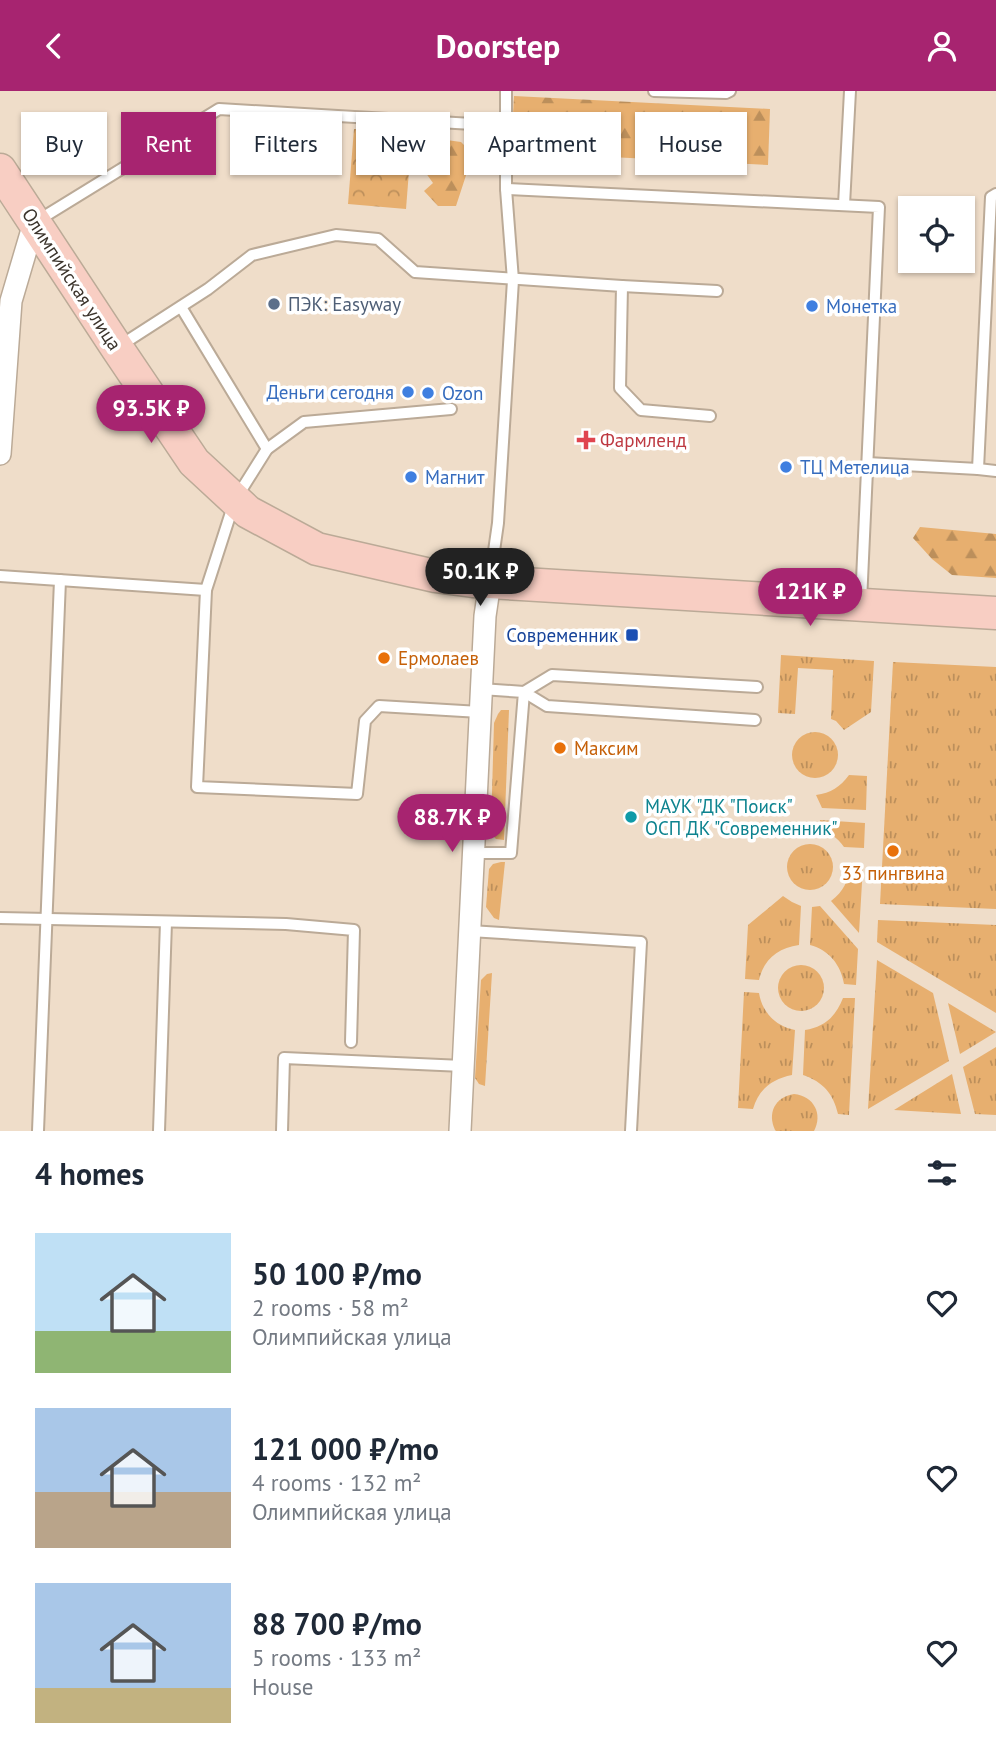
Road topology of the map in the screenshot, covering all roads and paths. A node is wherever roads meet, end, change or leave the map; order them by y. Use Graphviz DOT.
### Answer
graph roads {
  1 [pos="506,91"];
  2 [pos="654,91"];
  3 [pos="730,91"];
  4 [pos="850,91"];
  5 [pos="506,112"];
  6 [pos="464,124"];
  7 [pos="0,170"];
  8 [pos="506,175"];
  9 [pos="506,190"];
  10 [pos="996,194"];
  11 [pos="844,205"];
  12 [pos="34,223"];
  13 [pos="513,280"];
  14 [pos="622,286"];
  15 [pos="717,291"];
  16 [pos="181,307"];
  17 [pos="117,348"];
  18 [pos="2,385"];
  19 [pos="451,409"];
  20 [pos="710,416"];
  21 [pos="267,449"];
  22 [pos="0,454"];
  23 [pos="867,463"];
  24 [pos="978,470"];
  25 [pos="996,471"];
  26 [pos="235,500"];
  27 [pos="0,576"];
  28 [pos="60,580"];
  29 [pos="490,582"];
  30 [pos="206,590"];
  31 [pos="861,605"];
  32 [pos="996,613"];
  33 [pos="757,687"];
  34 [pos="481,689"];
  35 [pos="524,692"];
  36 [pos="480,712"];
  37 [pos="755,720"];
  38 [pos="474,853"];
  39 [pos="0,918"];
  40 [pos="46,919"];
  41 [pos="166,922"];
  42 [pos="470,931"];
  43 [pos="351,1042"];
  44 [pos="463,1066"];
  45 [pos="38,1131"];
  46 [pos="159,1131"];
  47 [pos="282,1131"];
  48 [pos="460,1131"];
  49 [pos="631,1131"];
  1 -- 5 [label="lane"];
  2 -- 3 [label="lane"];
  4 -- 11 [label="lane"];
  6 -- 12 [label="lane"];
  7 -- 12 [label="street, Олимпийская улица"];
  8 -- 9 [label="lane"];
  9 -- 11 [label="lane"];
  9 -- 13 [label="lane"];
  10 -- 24 [label="lane"];
  11 -- 23 [label="lane"];
  12 -- 17 [label="street, Олимпийская улица"];
  12 -- 18 [label="street"];
  13 -- 14 [label="lane"];
  13 -- 16 [label="lane"];
  13 -- 29 [label="lane"];
  14 -- 15 [label="lane"];
  14 -- 20 [label="lane"];
  16 -- 17 [label="lane"];
  16 -- 21 [label="lane"];
  17 -- 26 [label="street, Олимпийская улица"];
  18 -- 22 [label="street"];
  19 -- 21 [label="lane"];
  21 -- 26 [label="lane"];
  23 -- 24 [label="lane"];
  23 -- 31 [label="lane"];
  24 -- 25 [label="lane"];
  26 -- 29 [label="street, Олимпийская улица"];
  26 -- 30 [label="lane"];
  27 -- 28 [label="lane"];
  28 -- 30 [label="lane"];
  28 -- 40 [label="lane"];
  29 -- 31 [label="street, Олимпийская улица"];
  29 -- 34 [label="street"];
  30 -- 36 [label="lane"];
  31 -- 32 [label="street, Олимпийская улица"];
  33 -- 35 [label="lane"];
  34 -- 35 [label="lane"];
  34 -- 36 [label="street"];
  35 -- 37 [label="lane"];
  35 -- 38 [label="lane"];
  36 -- 38 [label="street"];
  38 -- 42 [label="street"];
  39 -- 40 [label="lane"];
  40 -- 41 [label="lane"];
  40 -- 45 [label="lane"];
  41 -- 43 [label="lane"];
  41 -- 46 [label="lane"];
  42 -- 44 [label="street"];
  42 -- 49 [label="lane"];
  44 -- 47 [label="lane"];
  44 -- 48 [label="street"];
}
